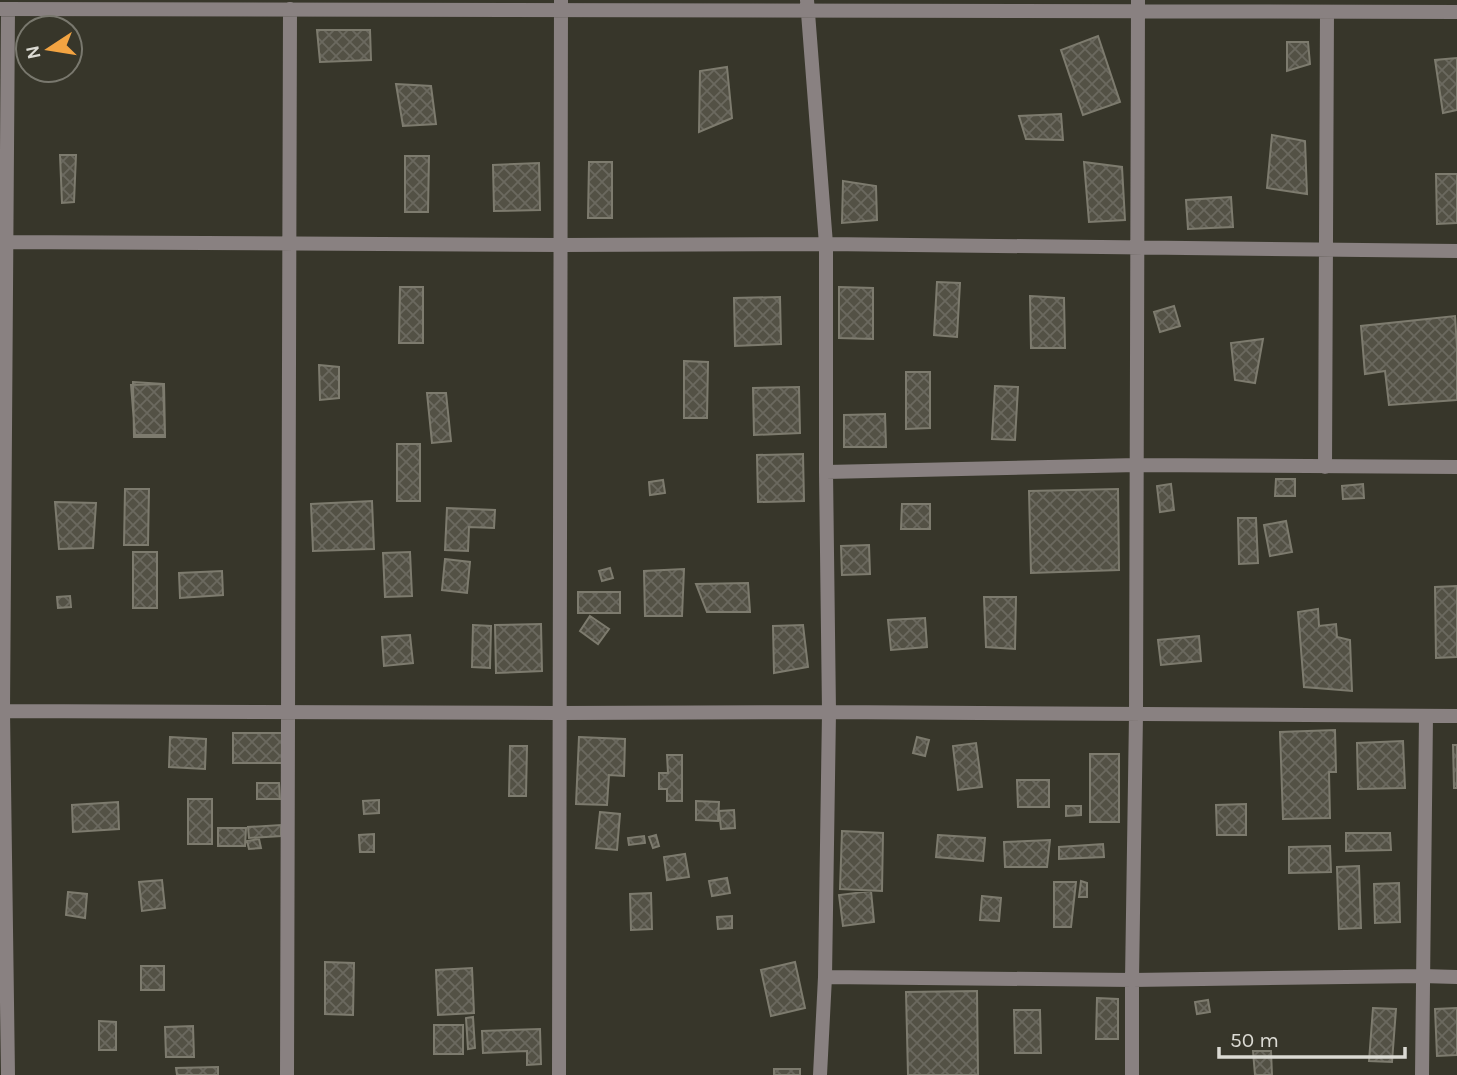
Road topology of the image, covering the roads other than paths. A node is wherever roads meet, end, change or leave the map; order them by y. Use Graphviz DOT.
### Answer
graph roads {
  1 [pos="561,5"];
  2 [pos="807,5"];
  3 [pos="1138,6"];
  4 [pos="1294,6"];
  5 [pos="4,9"];
  6 [pos="290,9"];
  7 [pos="1327,12"];
  8 [pos="1457,12"];
  9 [pos="3,242"];
  10 [pos="289,244"];
  11 [pos="826,244"];
  12 [pos="560,246"];
  13 [pos="1138,248"];
  14 [pos="1325,250"];
  15 [pos="1457,251"];
  16 [pos="1137,466"];
  17 [pos="1325,467"];
  18 [pos="1457,467"];
  19 [pos="827,472"];
  20 [pos="1,711"];
  21 [pos="287,712"];
  22 [pos="830,712"];
  23 [pos="558,713"];
  24 [pos="1136,715"];
  25 [pos="1426,716"];
  26 [pos="1457,716"];
  27 [pos="825,976"];
  28 [pos="1422,976"];
  29 [pos="1457,977"];
  30 [pos="1132,980"];
  31 [pos="8,1075"];
  32 [pos="287,1075"];
  33 [pos="559,1075"];
  34 [pos="820,1075"];
  35 [pos="1132,1075"];
  36 [pos="1422,1075"];
  1 -- 2 [label="street"];
  1 -- 6 [label="street"];
  1 -- 12 [label="street"];
  2 -- 3 [label="street"];
  2 -- 11 [label="street"];
  3 -- 4 [label="street"];
  3 -- 13 [label="street"];
  4 -- 7 [label="street"];
  5 -- 6 [label="street"];
  5 -- 9 [label="street"];
  6 -- 10 [label="street"];
  7 -- 8 [label="street"];
  7 -- 14 [label="street"];
  9 -- 10 [label="street"];
  9 -- 20 [label="street"];
  10 -- 12 [label="street"];
  10 -- 21 [label="street"];
  11 -- 12 [label="street"];
  11 -- 13 [label="street"];
  11 -- 19 [label="street"];
  12 -- 23 [label="street"];
  13 -- 14 [label="street"];
  13 -- 16 [label="street"];
  14 -- 15 [label="street"];
  14 -- 17 [label="street"];
  16 -- 17 [label="street"];
  16 -- 19 [label="street"];
  16 -- 24 [label="street"];
  17 -- 18 [label="street"];
  19 -- 22 [label="street"];
  20 -- 21 [label="street"];
  20 -- 31 [label="street"];
  21 -- 23 [label="street"];
  21 -- 32 [label="street"];
  22 -- 23 [label="street"];
  22 -- 24 [label="street"];
  22 -- 27 [label="street"];
  23 -- 33 [label="street"];
  24 -- 25 [label="street"];
  24 -- 30 [label="street"];
  25 -- 26 [label="street"];
  25 -- 28 [label="street"];
  27 -- 30 [label="street"];
  27 -- 34 [label="street"];
  28 -- 29 [label="street"];
  28 -- 30 [label="street"];
  28 -- 36 [label="street"];
  30 -- 35 [label="street"];
}
